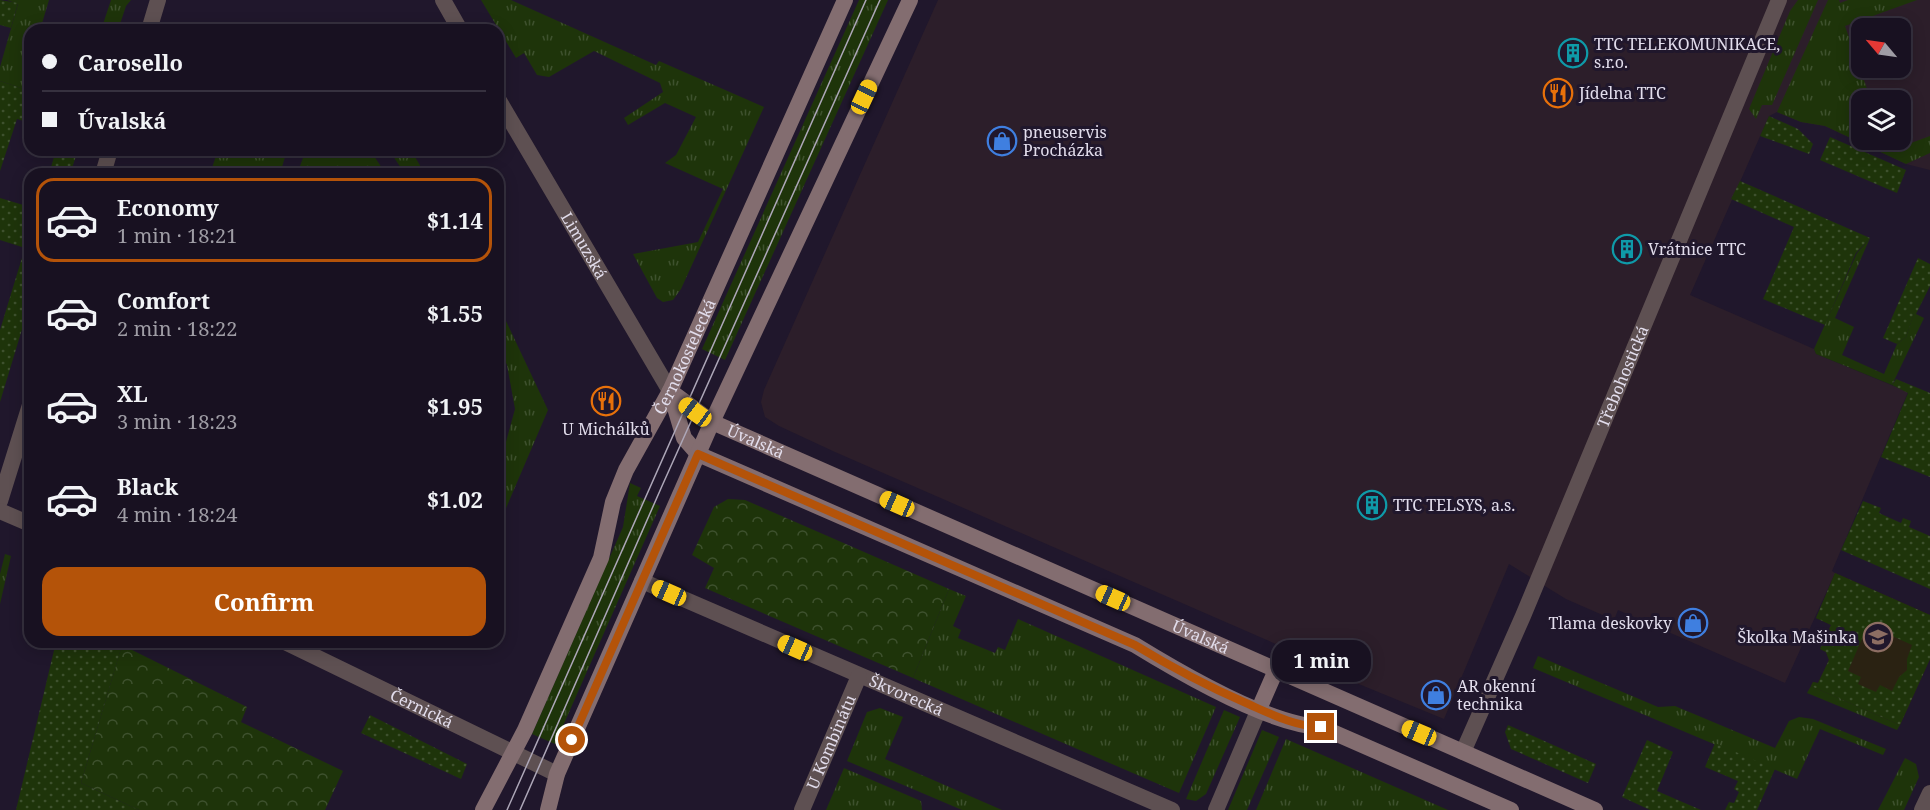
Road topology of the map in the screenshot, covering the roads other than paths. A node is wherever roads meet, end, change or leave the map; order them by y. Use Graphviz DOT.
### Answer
graph roads {
  1 [pos="158,0"];
  2 [pos="443,0"];
  3 [pos="845,0"];
  4 [pos="910,0"];
  5 [pos="1779,0"];
  6 [pos="151,24"];
  7 [pos="457,24"];
  8 [pos="504,109"];
  9 [pos="670,391"];
  10 [pos="712,422"];
  11 [pos="24,424"];
  12 [pos="698,454"];
  13 [pos="0,501"];
  14 [pos="0,511"];
  15 [pos="24,521"];
  16 [pos="642,581"];
  17 [pos="297,648"];
  18 [pos="1276,670"];
  19 [pos="859,676"];
  20 [pos="1259,709"];
  21 [pos="511,752"];
  22 [pos="1463,752"];
  23 [pos="557,774"];
  24 [pos="1930,793"];
  25 [pos="483,810"];
  26 [pos="548,810"];
  27 [pos="802,810"];
  28 [pos="1172,810"];
  29 [pos="1216,810"];
  30 [pos="1511,810"];
  31 [pos="1595,810"];
  32 [pos="1922,810"];
  1 -- 6 [label="street"];
  2 -- 7 [label="street"];
  3 -- 9 [label="main road, Černokostelecká"];
  4 -- 10 [label="main road"];
  5 -- 22 [label="street, Třebohostická"];
  8 -- 9 [label="street, Limuzská"];
  9 -- 10 [label="main road, Úvalská"];
  9 -- 12 [label="main road"];
  9 -- 21 [label="main road, Černokostelecká"];
  10 -- 12 [label="main road"];
  10 -- 18 [label="main road, Úvalská"];
  11 -- 13 [label="street"];
  12 -- 16 [label="main road"];
  12 -- 20 [label="main road, Úvalská"];
  14 -- 15 [label="street"];
  16 -- 19 [label="street, Škvorecká"];
  16 -- 23 [label="main road"];
  17 -- 21 [label="street, Černická"];
  18 -- 20 [label="main road"];
  18 -- 22 [label="main road, Úvalská"];
  19 -- 27 [label="street, U Kombinátu"];
  19 -- 28 [label="street, Škvorecká"];
  20 -- 29 [label="street"];
  20 -- 30 [label="main road, Úvalská"];
  21 -- 23 [label="street, Černická"];
  21 -- 25 [label="main road, Černokostelecká"];
  22 -- 31 [label="main road, Úvalská"];
  23 -- 26 [label="main road"];
  24 -- 32 [label="street"];
}
